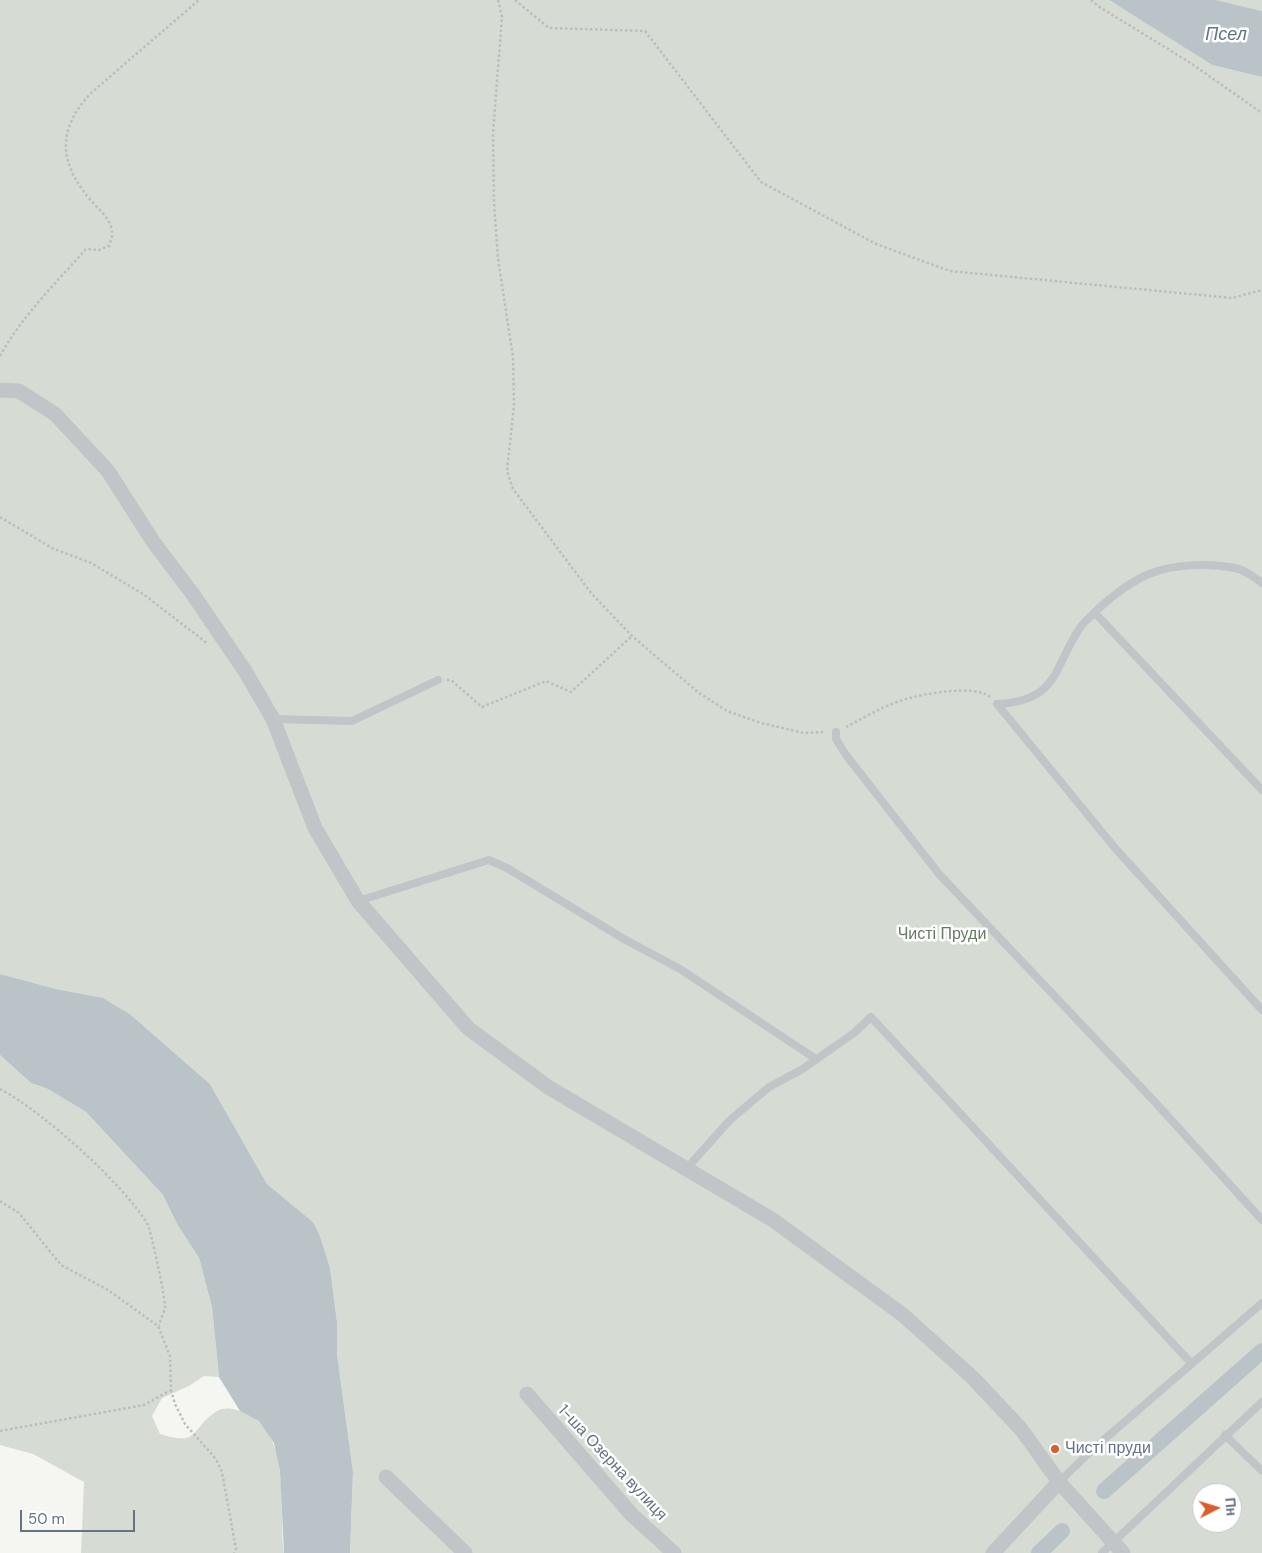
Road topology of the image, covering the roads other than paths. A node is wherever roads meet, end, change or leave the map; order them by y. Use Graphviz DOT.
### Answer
graph roads {
  1 [pos="0,390"];
  2 [pos="1262,583"];
  3 [pos="1095,613"];
  4 [pos="438,680"];
  5 [pos="273,719"];
  6 [pos="836,732"];
  7 [pos="1262,790"];
  8 [pos="358,901"];
  9 [pos="1262,1010"];
  10 [pos="816,1059"];
  11 [pos="686,1169"];
  12 [pos="1262,1220"];
  13 [pos="1262,1303"];
  14 [pos="1191,1363"];
  15 [pos="527,1394"];
  16 [pos="1262,1402"];
  17 [pos="1226,1436"];
  18 [pos="1262,1471"];
  19 [pos="386,1477"];
  20 [pos="1059,1482"];
  21 [pos="1112,1550"];
  22 [pos="465,1553"];
  23 [pos="674,1553"];
  24 [pos="993,1553"];
  1 -- 5 [label="street"];
  2 -- 3 [label="lane"];
  3 -- 7 [label="lane"];
  3 -- 9 [label="lane"];
  4 -- 5 [label="lane"];
  5 -- 8 [label="street"];
  6 -- 12 [label="lane"];
  8 -- 10 [label="lane"];
  8 -- 11 [label="street"];
  10 -- 11 [label="lane"];
  10 -- 14 [label="lane"];
  11 -- 20 [label="street"];
  13 -- 14 [label="lane"];
  14 -- 20 [label="lane"];
  15 -- 23 [label="street, 1-ша Озерна вулиця"];
  16 -- 17 [label="lane"];
  17 -- 18 [label="lane"];
  17 -- 21 [label="lane"];
  19 -- 22 [label="street"];
  20 -- 21 [label="street"];
  20 -- 24 [label="street"];
}
